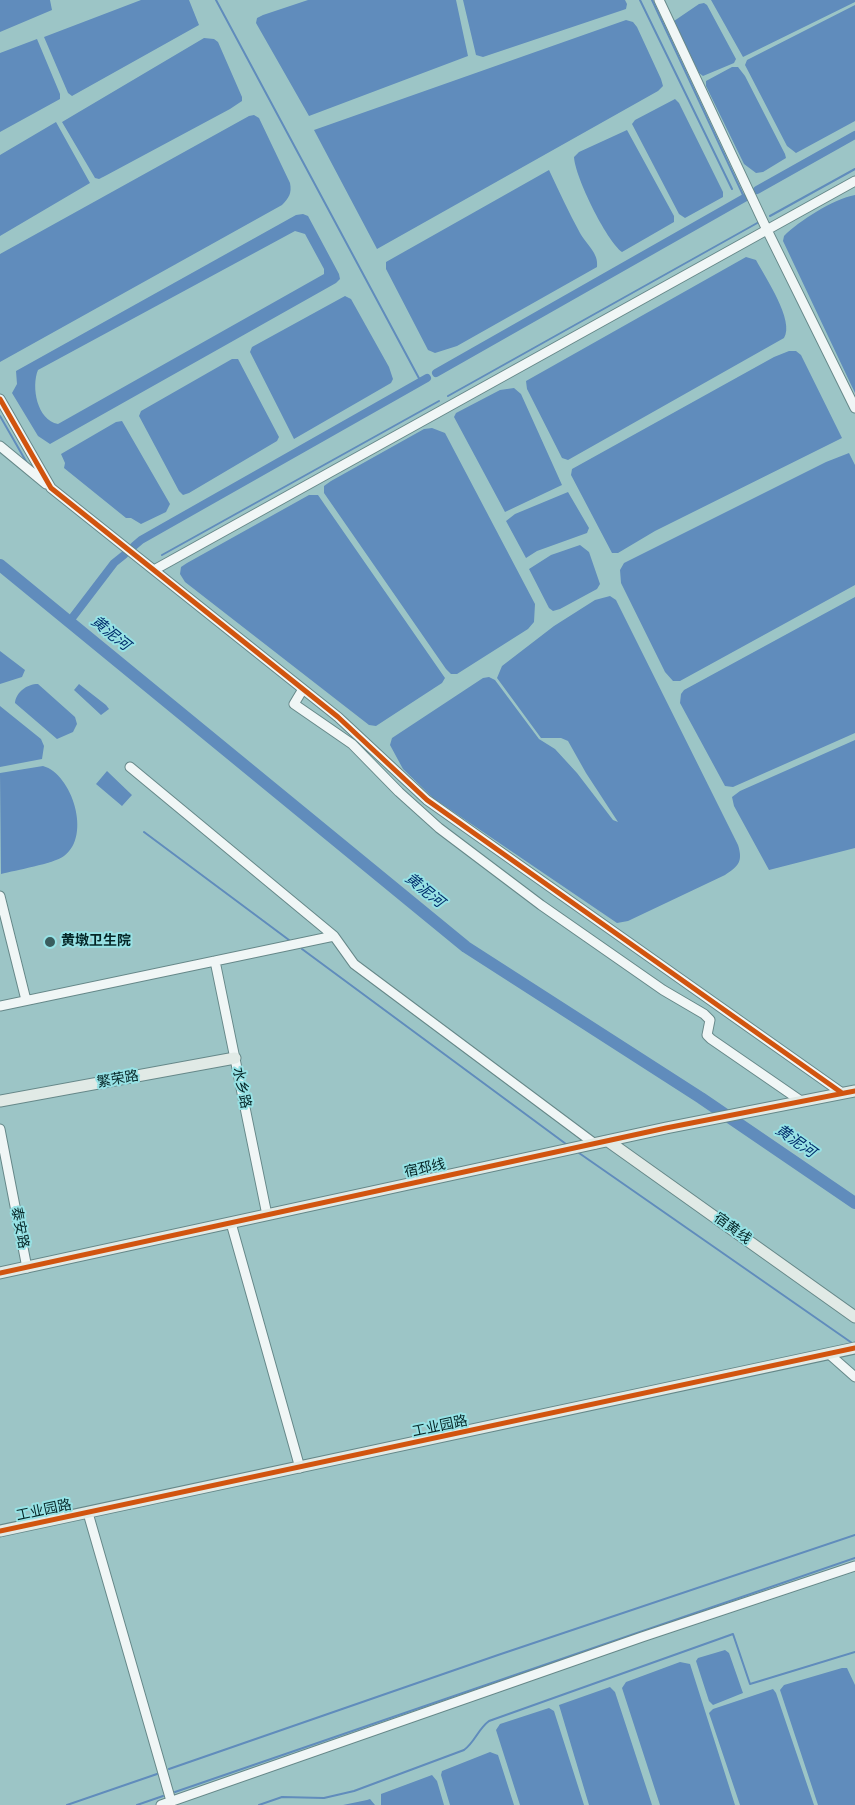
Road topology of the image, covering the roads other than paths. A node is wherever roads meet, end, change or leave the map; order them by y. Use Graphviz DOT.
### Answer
graph roads {
  1 [pos="659,0"];
  2 [pos="855,181"];
  3 [pos="767,230"];
  4 [pos="0,399"];
  5 [pos="855,408"];
  6 [pos="0,446"];
  7 [pos="52,488"];
  8 [pos="154,570"];
  9 [pos="303,689"];
  10 [pos="359,734"];
  11 [pos="352,744"];
  12 [pos="130,767"];
  13 [pos="0,896"];
  14 [pos="334,936"];
  15 [pos="215,961"];
  16 [pos="26,1000"];
  17 [pos="0,1006"];
  18 [pos="235,1058"];
  19 [pos="855,1091"];
  20 [pos="842,1093"];
  21 [pos="0,1101"];
  22 [pos="801,1101"];
  23 [pos="0,1129"];
  24 [pos="608,1141"];
  25 [pos="595,1144"];
  26 [pos="267,1215"];
  27 [pos="231,1223"];
  28 [pos="27,1268"];
  29 [pos="0,1273"];
  30 [pos="855,1317"];
  31 [pos="855,1348"];
  32 [pos="829,1354"];
  33 [pos="855,1377"];
  34 [pos="300,1468"];
  35 [pos="88,1513"];
  36 [pos="0,1532"];
  37 [pos="855,1566"];
  38 [pos="171,1802"];
  39 [pos="161,1805"];
  1 -- 3 [label="street"];
  2 -- 3 [label="street"];
  3 -- 5 [label="street"];
  3 -- 8 [label="street"];
  4 -- 7 [label="street"];
  6 -- 7 [label="street"];
  7 -- 8 [label="street"];
  8 -- 9 [label="street"];
  9 -- 10 [label="street"];
  9 -- 11 [label="street"];
  10 -- 11 [label="street"];
  10 -- 20 [label="street"];
  11 -- 22 [label="street"];
  12 -- 14 [label="street"];
  13 -- 16 [label="street"];
  14 -- 15 [label="street"];
  14 -- 25 [label="street"];
  15 -- 16 [label="street"];
  15 -- 18 [label="street, 水乡路"];
  16 -- 17 [label="street"];
  18 -- 21 [label="street, 繁荣路"];
  18 -- 26 [label="street, 水乡路"];
  19 -- 20 [label="street, 宿邳线"];
  20 -- 22 [label="street, 宿邳线"];
  22 -- 24 [label="street, 宿邳线"];
  23 -- 28 [label="street, 泰安路"];
  24 -- 25 [label="street, 宿邳线"];
  24 -- 30 [label="street, 宿黄线"];
  25 -- 26 [label="street, 宿邳线"];
  26 -- 27 [label="street, 宿邳线"];
  27 -- 28 [label="street, 宿邳线"];
  27 -- 34 [label="street"];
  28 -- 29 [label="street, 宿邳线"];
  31 -- 32 [label="street, 工业园路"];
  32 -- 33 [label="street"];
  32 -- 34 [label="street, 工业园路"];
  34 -- 35 [label="street, 工业园路"];
  35 -- 36 [label="street, 工业园路"];
  35 -- 38 [label="street"];
  37 -- 38 [label="street"];
  38 -- 39 [label="street"];
}
